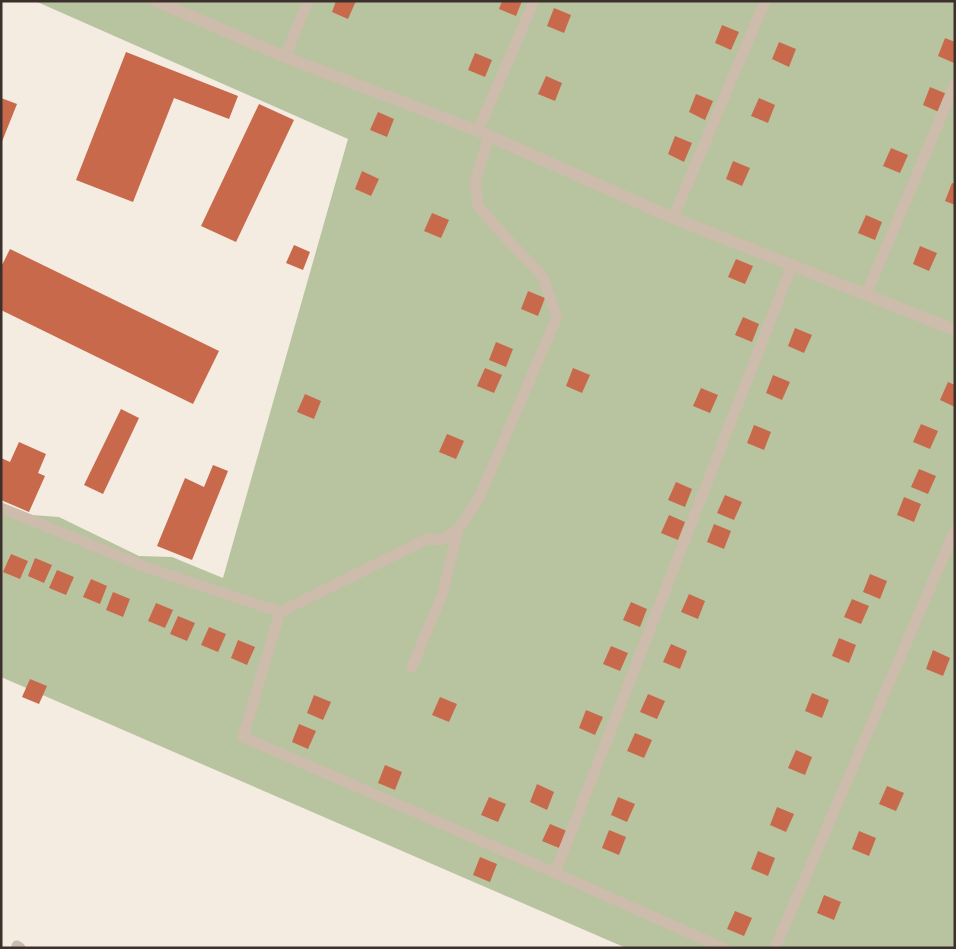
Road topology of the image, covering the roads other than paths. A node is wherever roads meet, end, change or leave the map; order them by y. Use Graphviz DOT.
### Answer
graph roads {
  1 [pos="156,1"];
  2 [pos="308,1"];
  3 [pos="534,1"];
  4 [pos="765,1"];
  5 [pos="285,57"];
  6 [pos="955,84"];
  7 [pos="484,134"];
  8 [pos="673,218"];
  9 [pos="792,265"];
  10 [pos="866,294"];
  11 [pos="955,330"];
  12 [pos="1,508"];
  13 [pos="458,530"];
  14 [pos="955,530"];
  15 [pos="280,612"];
  16 [pos="412,667"];
  17 [pos="555,872"];
  18 [pos="723,948"];
  19 [pos="775,948"];
  1 -- 5 [label="street"];
  2 -- 5 [label="lane"];
  3 -- 7 [label="lane"];
  4 -- 8 [label="lane"];
  5 -- 7 [label="street"];
  6 -- 10 [label="lane"];
  7 -- 8 [label="street"];
  7 -- 13 [label="lane"];
  8 -- 9 [label="street"];
  9 -- 10 [label="street"];
  9 -- 17 [label="lane"];
  10 -- 11 [label="street"];
  12 -- 15 [label="lane"];
  13 -- 15 [label="lane"];
  13 -- 16 [label="lane"];
  14 -- 19 [label="lane"];
  15 -- 17 [label="lane"];
  17 -- 18 [label="lane"];
}
